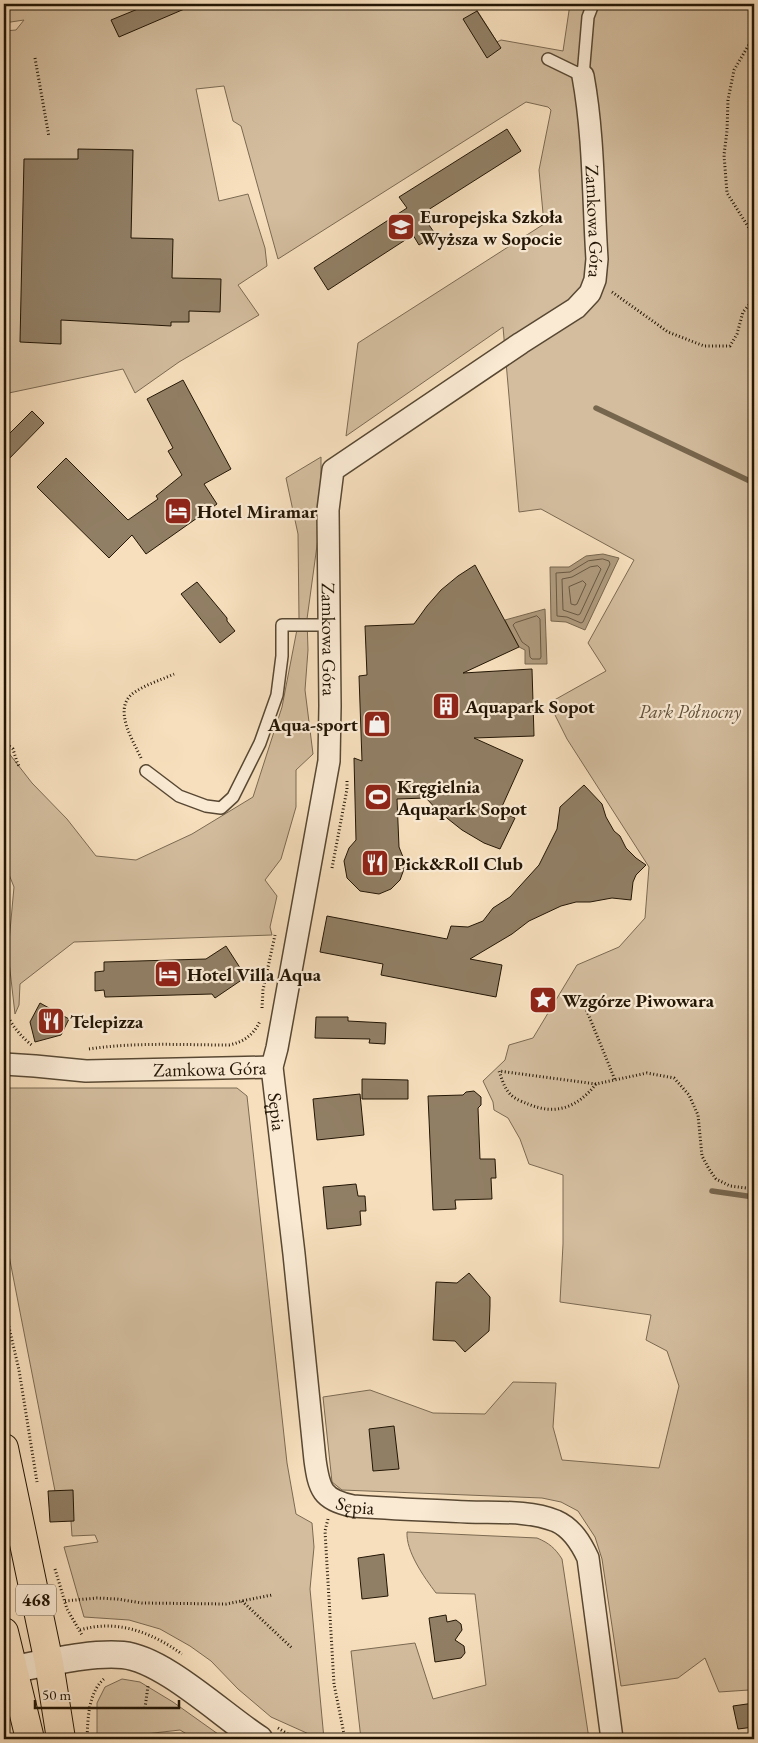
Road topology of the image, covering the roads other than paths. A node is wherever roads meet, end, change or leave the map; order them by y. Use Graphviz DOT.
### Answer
graph roads {
  1 [pos="593,4"];
  2 [pos="548,59"];
  3 [pos="583,76"];
  4 [pos="329,625"];
  5 [pos="146,771"];
  6 [pos="4,1064"];
  7 [pos="272,1067"];
  8 [pos="4,1448"];
  9 [pos="4,1632"];
  10 [pos="49,1663"];
  11 [pos="13,1669"];
  12 [pos="267,1732"];
  13 [pos="30,1739"];
  14 [pos="61,1739"];
  15 [pos="612,1739"];
  1 -- 3 [label="lane"];
  2 -- 3 [label="lane"];
  3 -- 4 [label="street, Zamkowa Góra"];
  4 -- 5 [label="lane"];
  4 -- 7 [label="street, Zamkowa Góra"];
  6 -- 7 [label="street, Zamkowa Góra"];
  7 -- 15 [label="street, Sępia"];
  8 -- 10 [label="main road, 468"];
  9 -- 11 [label="main road, 468"];
  10 -- 11 [label="street"];
  10 -- 12 [label="street"];
  10 -- 14 [label="main road, 468"];
  11 -- 13 [label="main road, 468"];
}
